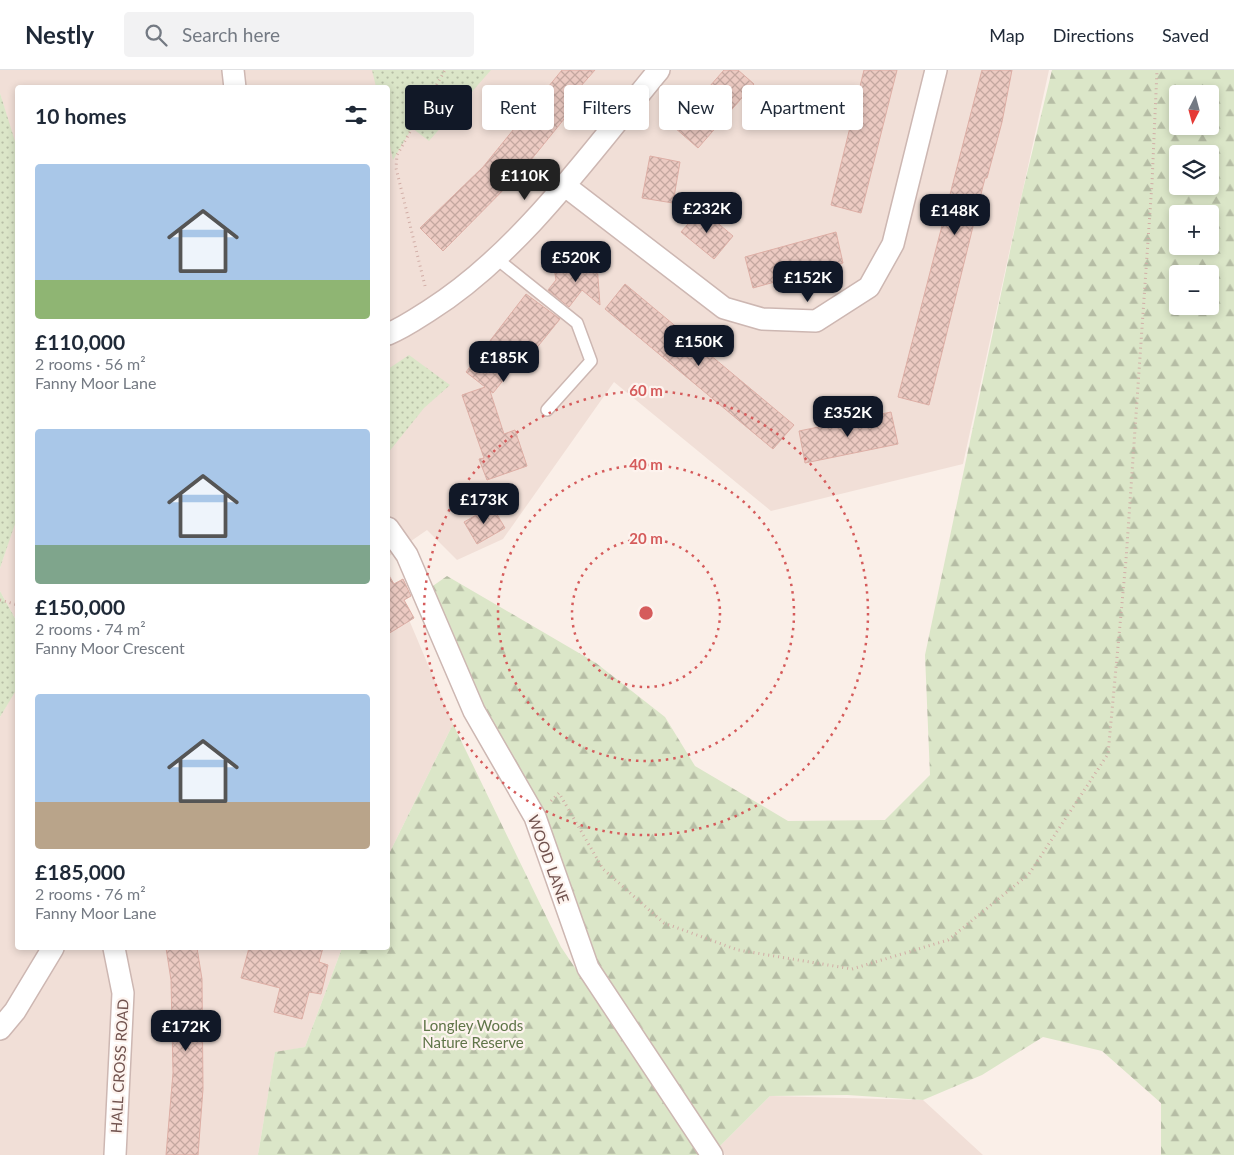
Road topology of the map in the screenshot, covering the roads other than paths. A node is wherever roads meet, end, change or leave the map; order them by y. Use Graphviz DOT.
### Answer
graph roads {
  1 [pos="233,70"];
  2 [pos="659,70"];
  3 [pos="936,70"];
  4 [pos="235,85"];
  5 [pos="564,185"];
  6 [pos="497,259"];
  7 [pos="390,333"];
  8 [pos="547,410"];
  9 [pos="390,531"];
  10 [pos="52,950"];
  11 [pos="114,950"];
  12 [pos="0,1029"];
  13 [pos="115,1155"];
  14 [pos="712,1155"];
  1 -- 4 [label="street"];
  2 -- 5 [label="street"];
  3 -- 5 [label="street"];
  5 -- 6 [label="street"];
  6 -- 7 [label="street"];
  6 -- 8 [label="lane"];
  9 -- 14 [label="street, WOOD LANE"];
  10 -- 12 [label="street"];
  11 -- 13 [label="street, HALL CROSS ROAD"];
}
